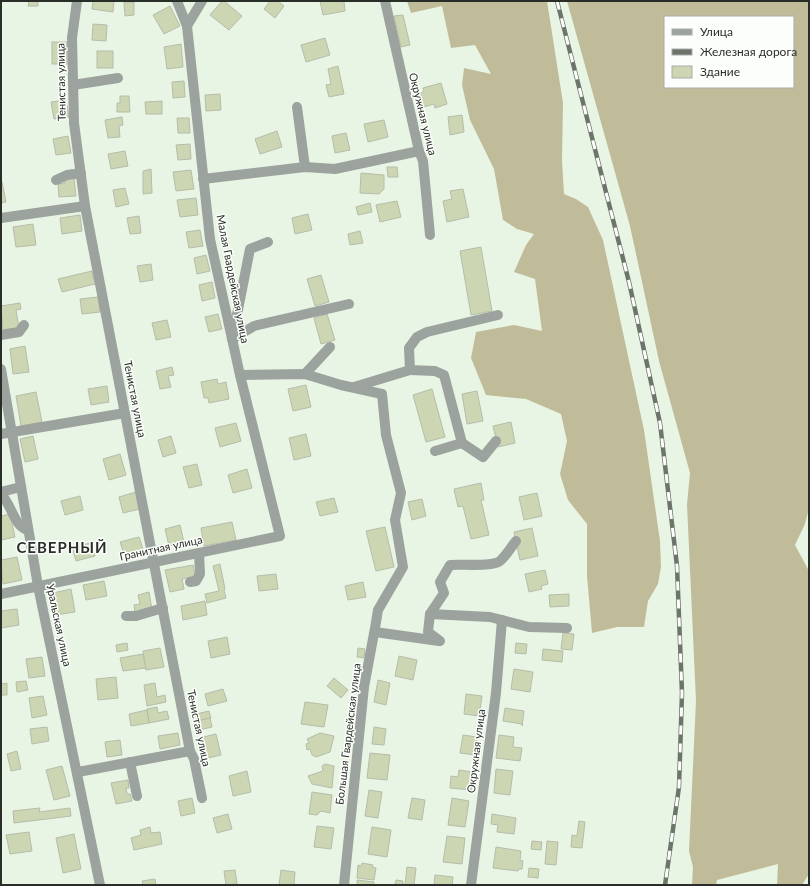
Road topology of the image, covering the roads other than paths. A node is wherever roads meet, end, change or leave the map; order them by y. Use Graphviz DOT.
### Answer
graph roads {
  1 [pos="77,1"];
  2 [pos="177,1"];
  3 [pos="202,1"];
  4 [pos="384,1"];
  5 [pos="188,26"];
  6 [pos="118,78"];
  7 [pos="73,85"];
  8 [pos="297,106"];
  9 [pos="418,151"];
  10 [pos="305,167"];
  11 [pos="81,173"];
  12 [pos="203,179"];
  13 [pos="56,180"];
  14 [pos="85,206"];
  15 [pos="1,218"];
  16 [pos="430,235"];
  17 [pos="268,242"];
  18 [pos="349,304"];
  19 [pos="498,315"];
  20 [pos="24,325"];
  21 [pos="1,335"];
  22 [pos="232,339"];
  23 [pos="330,347"];
  24 [pos="1,369"];
  25 [pos="410,370"];
  26 [pos="305,374"];
  27 [pos="240,375"];
  28 [pos="354,388"];
  29 [pos="125,413"];
  30 [pos="6,434"];
  31 [pos="496,441"];
  32 [pos="462,443"];
  33 [pos="435,451"];
  34 [pos="21,487"];
  35 [pos="1,493"];
  36 [pos="28,530"];
  37 [pos="280,536"];
  38 [pos="516,541"];
  39 [pos="199,553"];
  40 [pos="155,562"];
  41 [pos="190,582"];
  42 [pos="38,586"];
  43 [pos="1,594"];
  44 [pos="163,608"];
  45 [pos="430,614"];
  46 [pos="126,616"];
  47 [pos="502,620"];
  48 [pos="566,628"];
  49 [pos="375,632"];
  50 [pos="190,751"];
  51 [pos="130,762"];
  52 [pos="78,772"];
  53 [pos="137,796"];
  54 [pos="202,798"];
  55 [pos="100,885"];
  56 [pos="344,885"];
  57 [pos="471,885"];
  1 -- 7 [label="street, Тенистая улица"];
  2 -- 5 [label="street, Малая Гвардейская улица"];
  3 -- 5 [label="street"];
  4 -- 9 [label="street, Окружная улица"];
  5 -- 12 [label="street, Малая Гвардейская улица"];
  6 -- 7 [label="street"];
  7 -- 11 [label="street, Тенистая улица"];
  8 -- 10 [label="street"];
  9 -- 10 [label="street"];
  9 -- 16 [label="street, Окружная улица"];
  10 -- 12 [label="street"];
  11 -- 13 [label="street"];
  11 -- 14 [label="street, Тенистая улица"];
  12 -- 22 [label="street, Малая Гвардейская улица"];
  14 -- 15 [label="street"];
  14 -- 29 [label="street, Тенистая улица"];
  17 -- 22 [label="street"];
  18 -- 22 [label="street"];
  19 -- 25 [label="street"];
  20 -- 21 [label="street"];
  22 -- 27 [label="street, Малая Гвардейская улица"];
  23 -- 26 [label="street"];
  24 -- 30 [label="street, Уральская улица"];
  25 -- 28 [label="street"];
  25 -- 32 [label="street"];
  26 -- 27 [label="street"];
  26 -- 28 [label="street"];
  27 -- 37 [label="street, Малая Гвардейская улица"];
  28 -- 49 [label="street, Большая Гвардейская улица"];
  29 -- 30 [label="street"];
  29 -- 40 [label="street, Тенистая улица"];
  30 -- 34 [label="street, Уральская улица"];
  31 -- 32 [label="street"];
  32 -- 33 [label="street"];
  34 -- 35 [label="street"];
  34 -- 36 [label="street, Уральская улица"];
  35 -- 36 [label="street"];
  36 -- 42 [label="street, Уральская улица"];
  37 -- 39 [label="street, Гранитная улица"];
  38 -- 45 [label="street"];
  39 -- 40 [label="street, Гранитная улица"];
  39 -- 41 [label="street"];
  40 -- 42 [label="street, Гранитная улица"];
  40 -- 44 [label="street, Тенистая улица"];
  42 -- 43 [label="street, Гранитная улица"];
  42 -- 52 [label="street, Уральская улица"];
  44 -- 46 [label="street"];
  44 -- 50 [label="street, Тенистая улица"];
  45 -- 47 [label="street"];
  45 -- 49 [label="street"];
  47 -- 48 [label="street"];
  47 -- 57 [label="street, Окружная улица"];
  49 -- 56 [label="street, Большая Гвардейская улица"];
  50 -- 51 [label="street"];
  50 -- 54 [label="street, Тенистая улица"];
  51 -- 52 [label="street"];
  51 -- 53 [label="street"];
  52 -- 55 [label="street, Уральская улица"];
}
